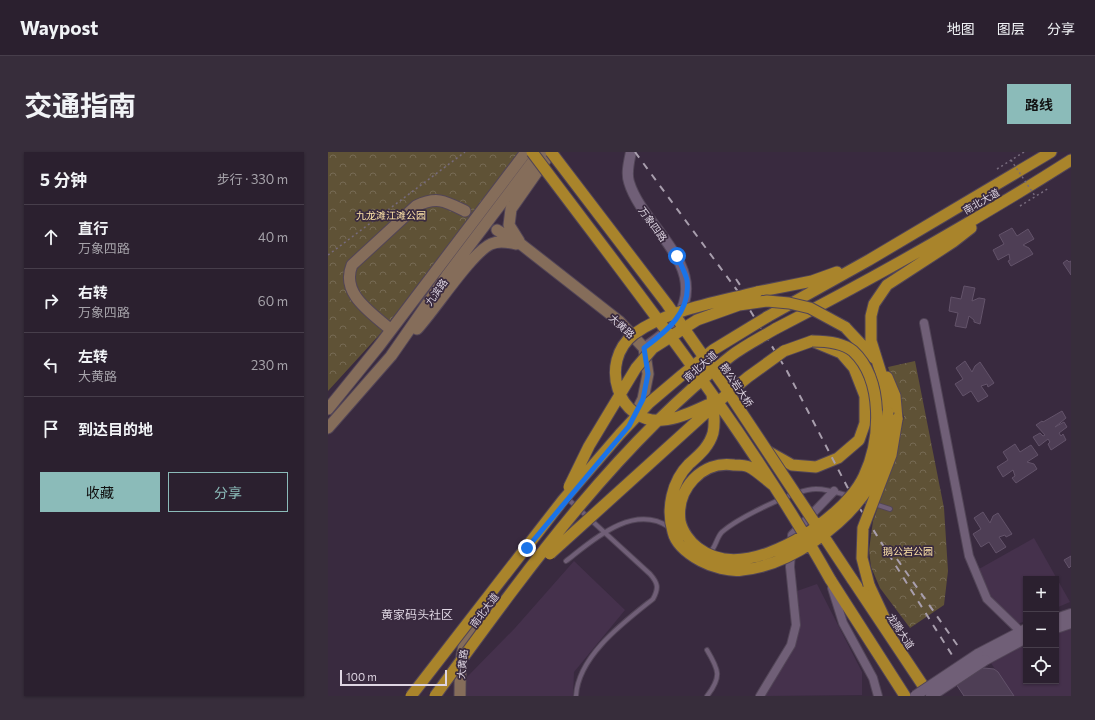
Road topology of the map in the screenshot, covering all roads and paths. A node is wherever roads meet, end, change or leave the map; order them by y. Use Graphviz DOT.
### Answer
graph roads {
  1 [pos="465,152"];
  2 [pos="526,152"];
  3 [pos="532,152"];
  4 [pos="540,152"];
  5 [pos="551,152"];
  6 [pos="631,152"];
  7 [pos="1024,152"];
  8 [pos="1051,152"];
  9 [pos="1040,156"];
  10 [pos="1011,160"];
  11 [pos="1071,160"];
  12 [pos="997,168"];
  13 [pos="1049,188"];
  14 [pos="1035,196"];
  15 [pos="998,206"];
  16 [pos="1020,206"];
  17 [pos="465,211"];
  18 [pos="497,230"];
  19 [pos="522,245"];
  20 [pos="328,255"];
  21 [pos="869,260"];
  22 [pos="924,323"];
  23 [pos="391,330"];
  24 [pos="812,341"];
  25 [pos="379,346"];
  26 [pos="644,348"];
  27 [pos="391,356"];
  28 [pos="878,363"];
  29 [pos="711,392"];
  30 [pos="719,400"];
  31 [pos="328,409"];
  32 [pos="328,428"];
  33 [pos="769,452"];
  34 [pos="773,485"];
  35 [pos="834,491"];
  36 [pos="565,500"];
  37 [pos="890,509"];
  38 [pos="604,532"];
  39 [pos="566,561"];
  40 [pos="830,579"];
  41 [pos="852,579"];
  42 [pos="498,610"];
  43 [pos="1071,614"];
  44 [pos="1059,618"];
  45 [pos="1071,623"];
  46 [pos="1059,627"];
  47 [pos="1023,632"];
  48 [pos="1023,634"];
  49 [pos="898,649"];
  50 [pos="707,650"];
  51 [pos="981,657"];
  52 [pos="884,665"];
  53 [pos="411,696"];
  54 [pos="435,696"];
  55 [pos="460,696"];
  56 [pos="576,696"];
  57 [pos="707,696"];
  58 [pos="760,696"];
  59 [pos="878,696"];
  60 [pos="901,696"];
  61 [pos="905,696"];
  62 [pos="915,696"];
  63 [pos="931,696"];
  1 -- 20 [label="path"];
  2 -- 23 [label="main road, 九滨路"];
  3 -- 29 [label="highway, bridge"];
  4 -- 27 [label="main road, 九滨路"];
  5 -- 19 [label="main road"];
  5 -- 33 [label="highway, 鹅公岩大桥, bridge"];
  6 -- 26 [label="street, 万象四路"];
  7 -- 10 [label="path"];
  8 -- 9 [label="highway, 南北大道"];
  9 -- 21 [label="highway, 南北大道"];
  10 -- 12 [label="path"];
  10 -- 14 [label="path, bridge"];
  11 -- 15 [label="highway, 南北大道"];
  13 -- 14 [label="path"];
  14 -- 16 [label="path"];
  15 -- 28 [label="highway"];
  15 -- 42 [label="highway, 南北大道, bridge"];
  17 -- 23 [label="main road"];
  18 -- 19 [label="main road"];
  19 -- 26 [label="main road, 大黄路"];
  19 -- 27 [label="main road"];
  21 -- 30 [label="highway, bridge"];
  21 -- 36 [label="highway, 南北大道, bridge"];
  22 -- 47 [label="street"];
  23 -- 25 [label="main road, 九滨路"];
  24 -- 30 [label="highway, bridge"];
  24 -- 33 [label="highway, bridge"];
  24 -- 34 [label="highway, bridge"];
  25 -- 27 [label="main road"];
  25 -- 31 [label="main road, 九滨路"];
  26 -- 36 [label="main road, 大黄路"];
  27 -- 32 [label="main road, 九滨路"];
  28 -- 29 [label="highway, bridge"];
  28 -- 36 [label="highway, bridge"];
  28 -- 49 [label="highway, bridge"];
  29 -- 34 [label="highway, bridge"];
  30 -- 42 [label="highway, bridge"];
  33 -- 41 [label="highway, 鹅公岩大桥, bridge"];
  34 -- 40 [label="highway, bridge"];
  35 -- 37 [label="lane"];
  35 -- 38 [label="lane"];
  35 -- 58 [label="street"];
  36 -- 38 [label="lane"];
  36 -- 53 [label="highway, 南北大道, bridge"];
  36 -- 55 [label="main road, 大黄路"];
  38 -- 39 [label="lane"];
  38 -- 56 [label="lane"];
  40 -- 52 [label="highway"];
  40 -- 59 [label="street"];
  41 -- 49 [label="highway, 龙腾大道"];
  42 -- 54 [label="highway, 南北大道, bridge"];
  43 -- 44 [label="street"];
  45 -- 46 [label="street"];
  48 -- 51 [label="street"];
  49 -- 63 [label="highway, 龙腾大道"];
  50 -- 57 [label="lane"];
  51 -- 62 [label="street, bridge"];
  51 -- 63 [label="street, bridge"];
  52 -- 60 [label="highway"];
  52 -- 61 [label="highway"];
}
